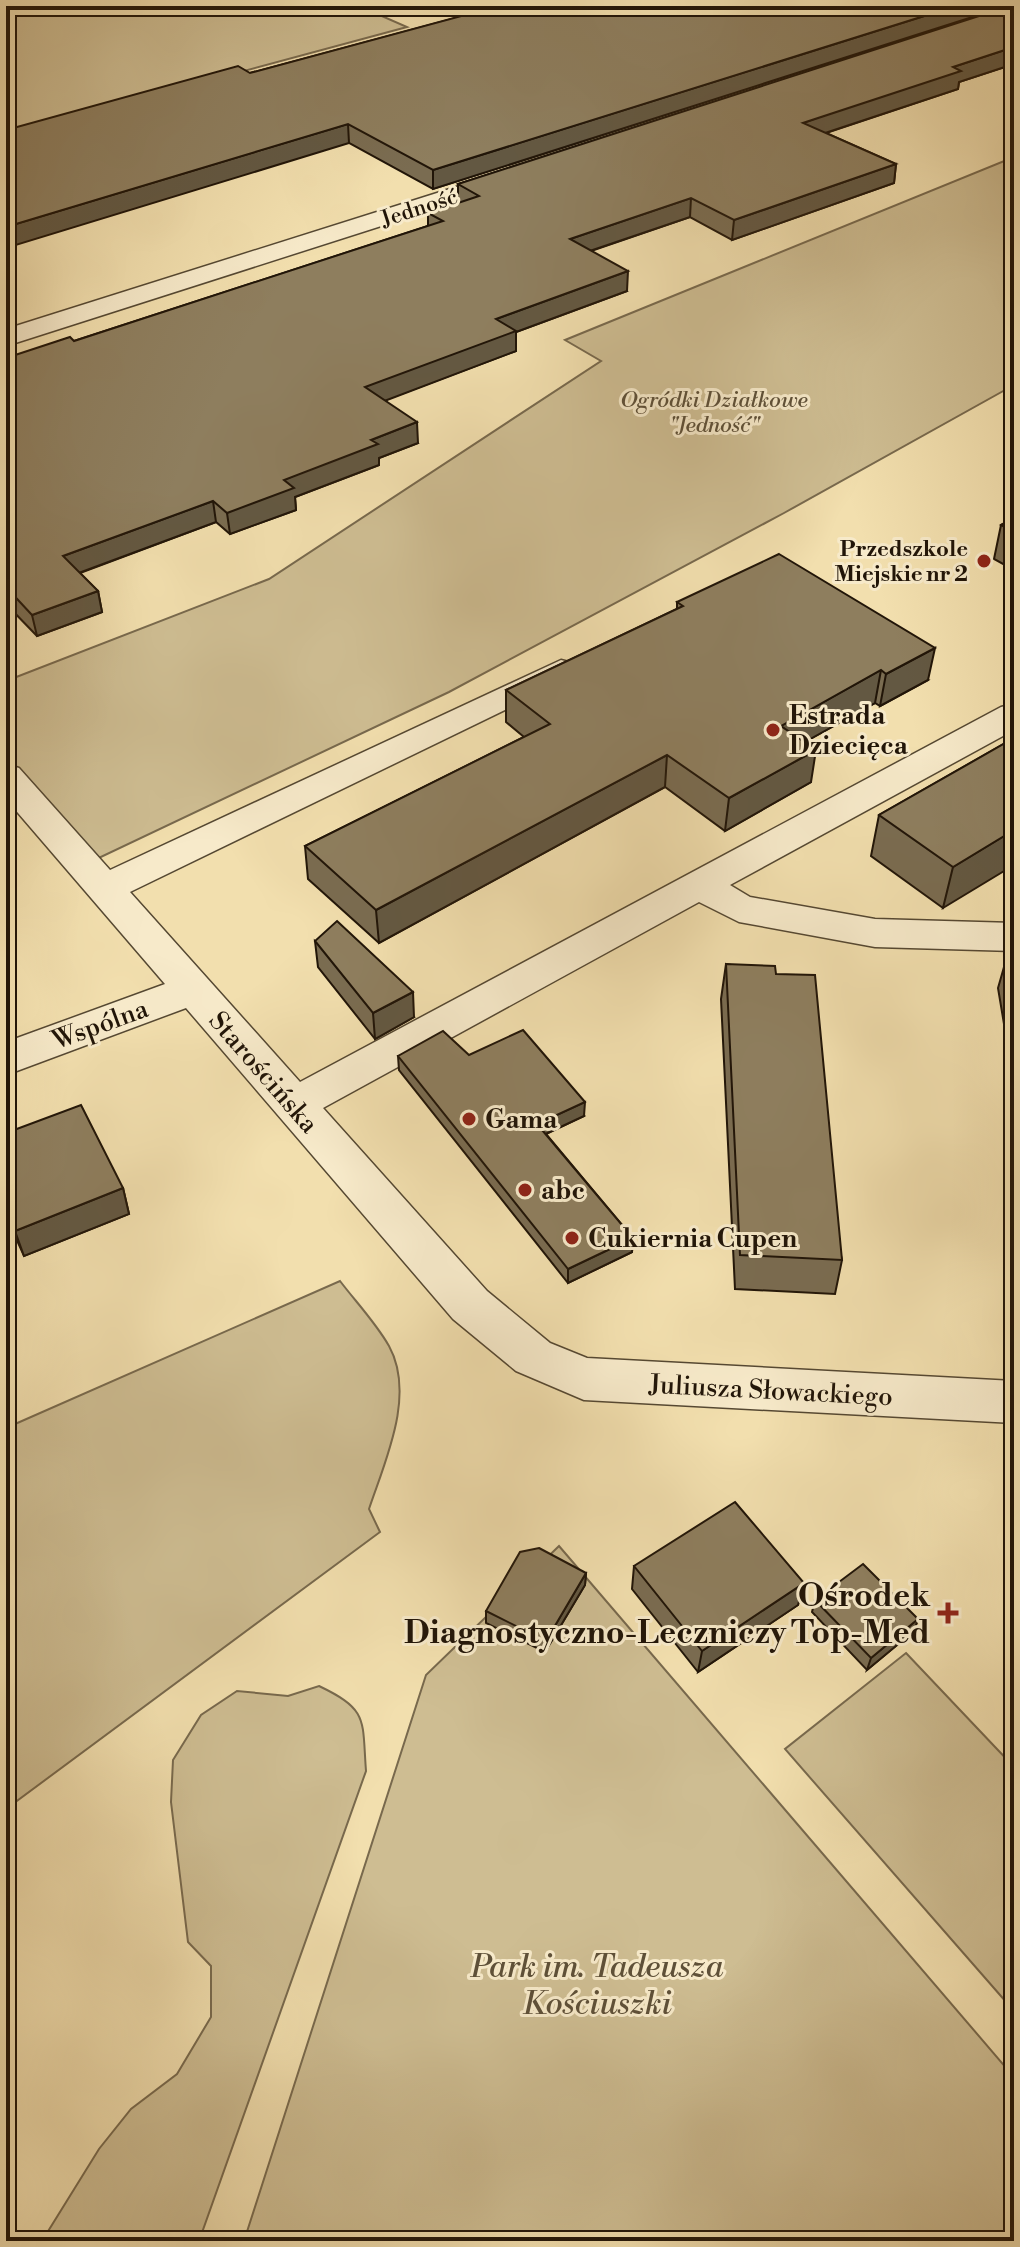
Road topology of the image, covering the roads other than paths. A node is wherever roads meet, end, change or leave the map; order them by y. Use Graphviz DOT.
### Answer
graph roads {
  1 [pos="532,170"];
  2 [pos="6,338"];
  3 [pos="589,656"];
  4 [pos="1014,715"];
  5 [pos="6,776"];
  6 [pos="700,885"];
  7 [pos="105,888"];
  8 [pos="1014,937"];
  9 [pos="193,990"];
  10 [pos="6,1059"];
  11 [pos="293,1105"];
  12 [pos="533,1357"];
  13 [pos="1014,1402"];
  1 -- 2 [label="street, Jedność"];
  3 -- 7 [label="street"];
  4 -- 6 [label="street"];
  5 -- 7 [label="street, Starościńska"];
  6 -- 8 [label="street"];
  6 -- 11 [label="street"];
  7 -- 9 [label="street, Starościńska"];
  9 -- 10 [label="street, Wspólna"];
  9 -- 11 [label="street, Starościńska"];
  11 -- 12 [label="street, Starościńska"];
  12 -- 13 [label="street, Juliusza Słowackiego"];
}
